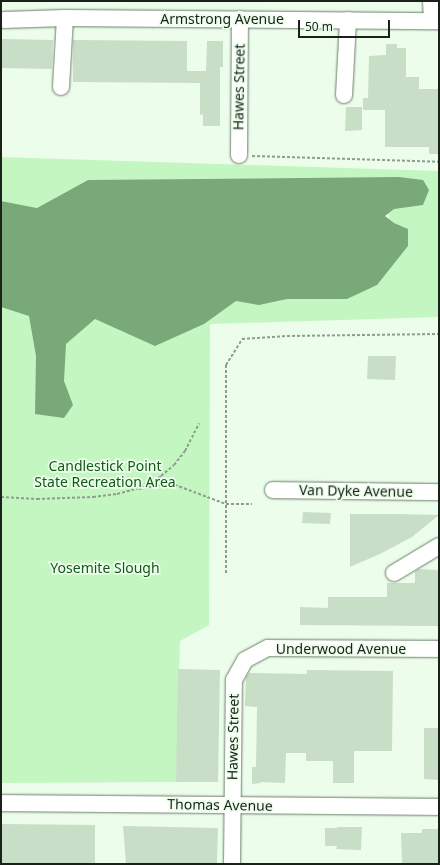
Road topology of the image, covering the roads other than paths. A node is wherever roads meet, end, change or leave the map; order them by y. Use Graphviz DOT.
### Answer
graph roads {
  1 [pos="432,1"];
  2 [pos="65,18"];
  3 [pos="240,19"];
  4 [pos="4,20"];
  5 [pos="348,20"];
  6 [pos="436,21"];
  7 [pos="61,86"];
  8 [pos="344,95"];
  9 [pos="238,155"];
  10 [pos="272,490"];
  11 [pos="439,492"];
  12 [pos="439,546"];
  13 [pos="394,573"];
  14 [pos="439,649"];
  15 [pos="245,660"];
  16 [pos="1,803"];
  17 [pos="232,805"];
  18 [pos="439,807"];
  19 [pos="232,864"];
  1 -- 6 [label="street"];
  2 -- 3 [label="street, Armstrong Avenue"];
  2 -- 4 [label="street, Armstrong Avenue"];
  2 -- 7 [label="street"];
  3 -- 5 [label="street, Armstrong Avenue"];
  3 -- 9 [label="street, Hawes Street"];
  5 -- 6 [label="street, Armstrong Avenue"];
  5 -- 8 [label="street"];
  10 -- 11 [label="street, Van Dyke Avenue"];
  12 -- 13 [label="street"];
  14 -- 15 [label="street, Underwood Avenue"];
  15 -- 17 [label="street, Hawes Street"];
  16 -- 17 [label="street, Thomas Avenue"];
  17 -- 18 [label="street, Thomas Avenue"];
  17 -- 19 [label="street, Hawes Street"];
}
